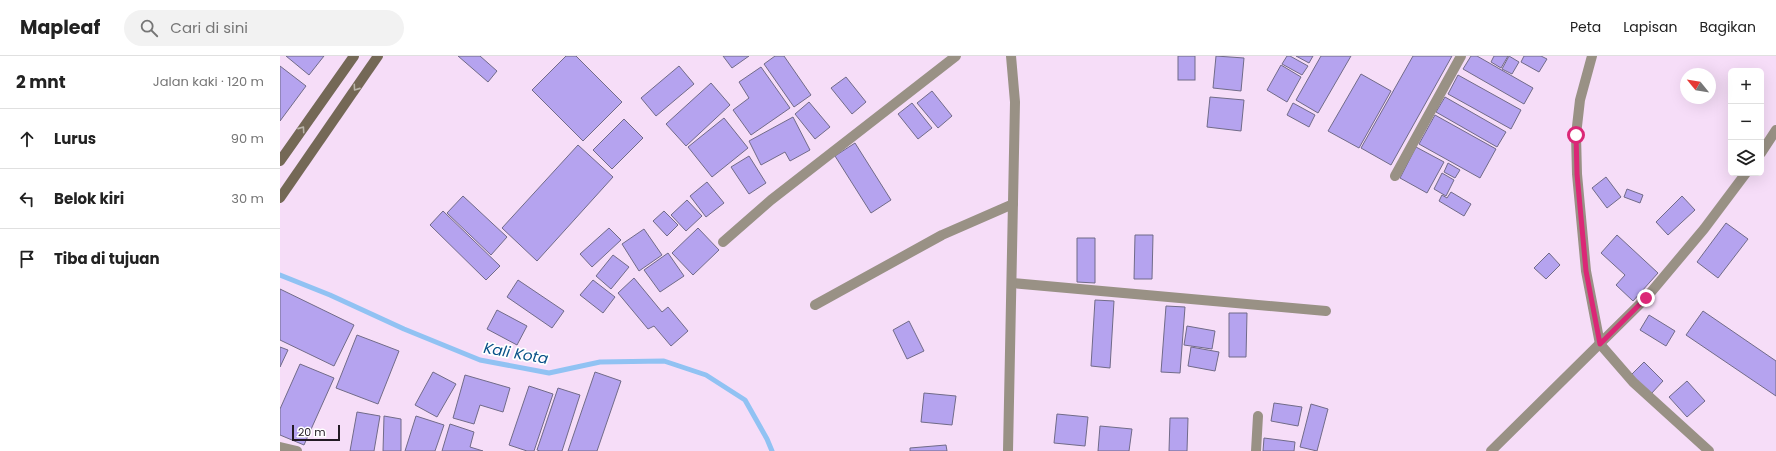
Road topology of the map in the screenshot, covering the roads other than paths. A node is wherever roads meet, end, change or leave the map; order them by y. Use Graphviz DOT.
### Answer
graph roads {
  1 [pos="354,56"];
  2 [pos="378,56"];
  3 [pos="956,56"];
  4 [pos="1011,56"];
  5 [pos="1461,56"];
  6 [pos="1592,56"];
  7 [pos="1776,130"];
  8 [pos="1764,148"];
  9 [pos="280,161"];
  10 [pos="1394,176"];
  11 [pos="1744,176"];
  12 [pos="280,198"];
  13 [pos="1013,204"];
  14 [pos="722,242"];
  15 [pos="1012,283"];
  16 [pos="815,305"];
  17 [pos="1326,311"];
  18 [pos="1600,344"];
  19 [pos="1258,416"];
  20 [pos="280,446"];
  21 [pos="297,451"];
  22 [pos="1008,451"];
  23 [pos="1256,451"];
  24 [pos="1491,451"];
  25 [pos="1709,451"];
  9 -- 1 [label="street, one-way"];
  2 -- 12 [label="street, one-way"];
  3 -- 14 [label="street"];
  4 -- 13 [label="street"];
  5 -- 10 [label="street"];
  6 -- 18 [label="street"];
  7 -- 8 [label="street"];
  11 -- 18 [label="street"];
  13 -- 15 [label="street"];
  13 -- 16 [label="street"];
  15 -- 17 [label="street"];
  15 -- 22 [label="street"];
  18 -- 24 [label="street"];
  18 -- 25 [label="street"];
  19 -- 23 [label="street"];
  20 -- 21 [label="street"];
}
